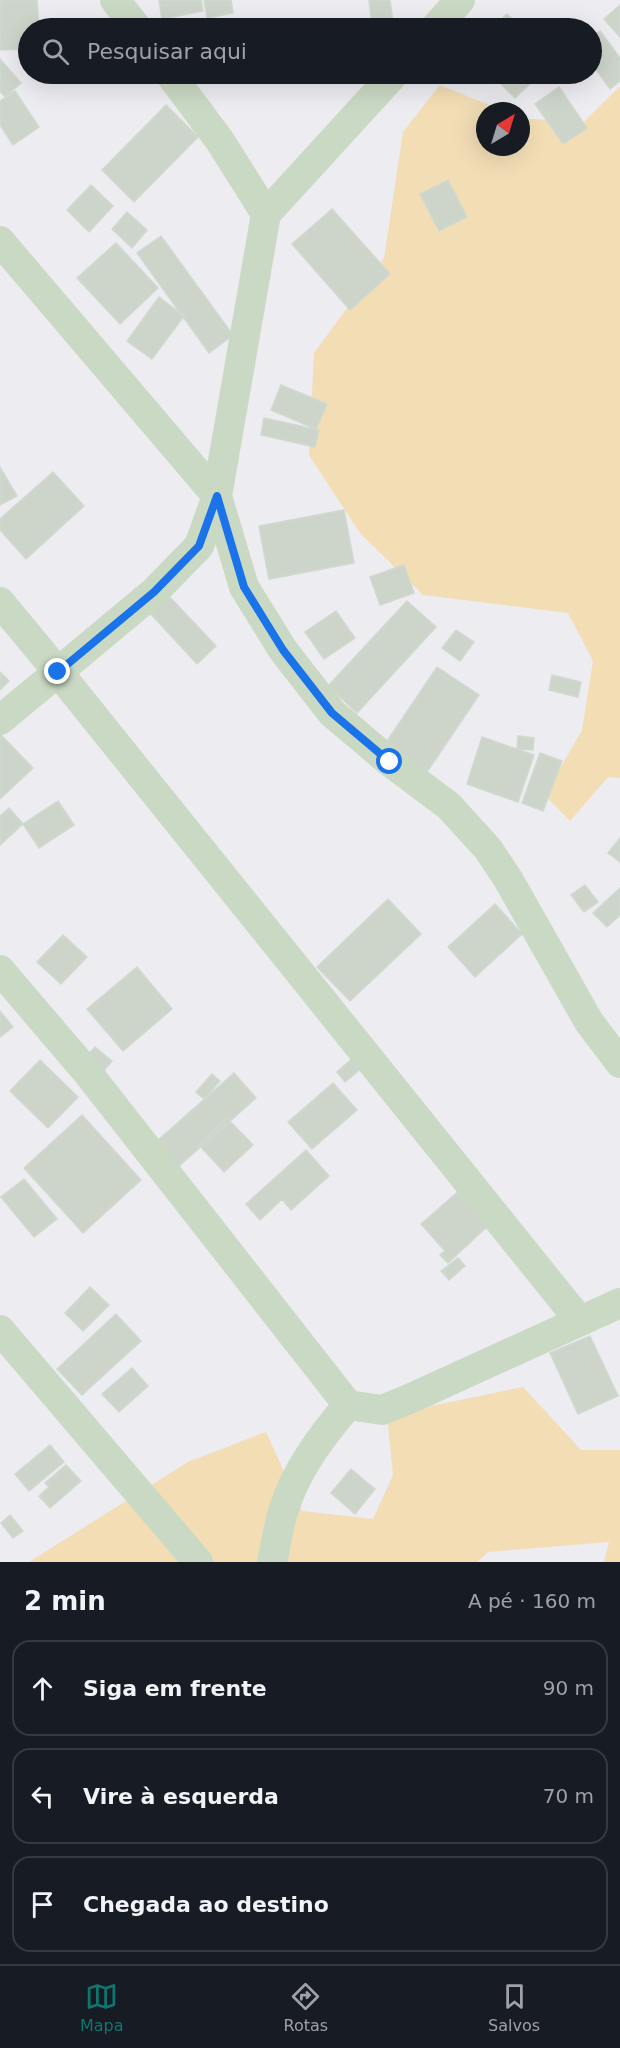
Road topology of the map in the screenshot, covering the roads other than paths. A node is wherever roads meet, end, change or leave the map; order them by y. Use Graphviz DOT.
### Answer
graph roads {
  1 [pos="115,0"];
  2 [pos="460,0"];
  3 [pos="129,18"];
  4 [pos="444,18"];
  5 [pos="177,84"];
  6 [pos="385,84"];
  7 [pos="266,214"];
  8 [pos="0,241"];
  9 [pos="217,496"];
  10 [pos="0,602"];
  11 [pos="58,672"];
  12 [pos="0,720"];
  13 [pos="0,970"];
  14 [pos="620,1063"];
  15 [pos="620,1303"];
  16 [pos="580,1321"];
  17 [pos="0,1330"];
  18 [pos="348,1405"];
  19 [pos="198,1562"];
  20 [pos="272,1562"];
  1 -- 3 [label="street"];
  2 -- 4 [label="street"];
  5 -- 7 [label="street"];
  6 -- 7 [label="street"];
  7 -- 9 [label="street"];
  8 -- 9 [label="street"];
  9 -- 11 [label="street"];
  9 -- 14 [label="street"];
  10 -- 11 [label="street"];
  11 -- 12 [label="street"];
  11 -- 16 [label="street"];
  13 -- 18 [label="street"];
  15 -- 16 [label="street"];
  16 -- 18 [label="street"];
  17 -- 19 [label="street"];
  18 -- 20 [label="street"];
}
